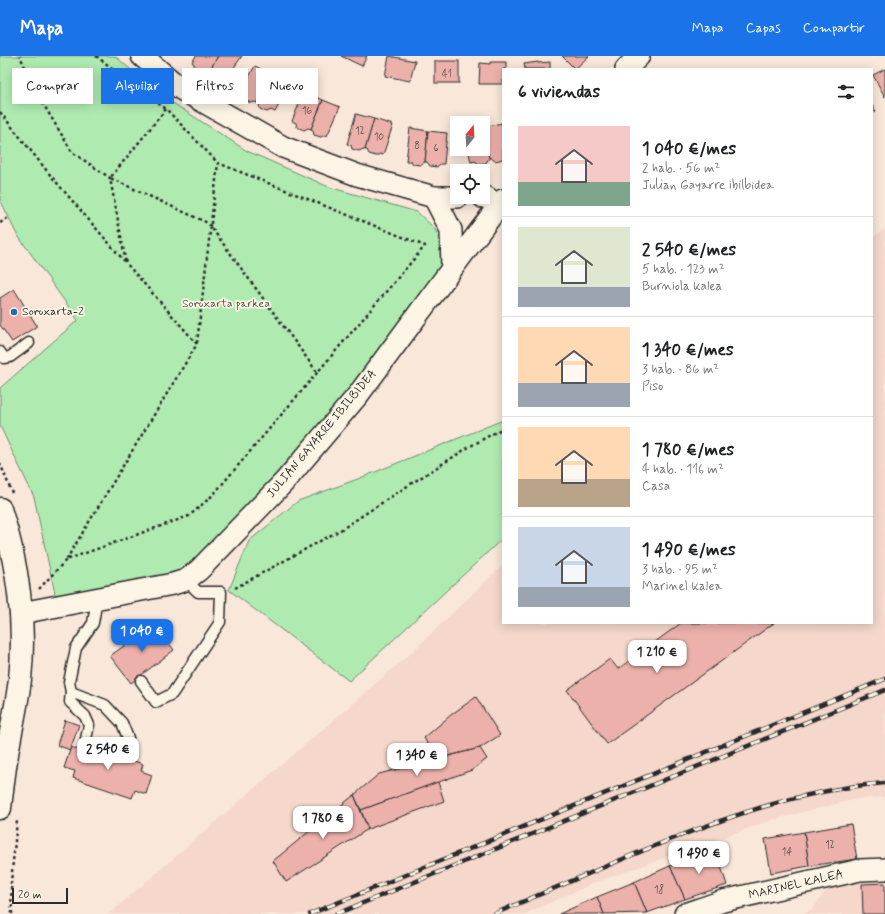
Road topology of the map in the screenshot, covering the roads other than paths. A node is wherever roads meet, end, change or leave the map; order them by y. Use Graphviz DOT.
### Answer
graph roads {
  1 [pos="142,56"];
  2 [pos="639,56"];
  3 [pos="627,68"];
  4 [pos="434,197"];
  5 [pos="450,197"];
  6 [pos="494,202"];
  7 [pos="445,219"];
  8 [pos="483,226"];
  9 [pos="452,268"];
  10 [pos="29,343"];
  11 [pos="0,352"];
  12 [pos="0,509"];
  13 [pos="186,580"];
  14 [pos="97,599"];
  15 [pos="21,613"];
  16 [pos="141,681"];
  17 [pos="71,692"];
  18 [pos="86,739"];
  19 [pos="125,747"];
  20 [pos="0,808"];
  21 [pos="885,869"];
  22 [pos="685,914"];
  1 -- 4 [label="street"];
  2 -- 3 [label="street"];
  4 -- 5 [label="street"];
  4 -- 7 [label="street"];
  6 -- 8 [label="street, JULIAN GAYARRE IBILBIDEA"];
  7 -- 8 [label="street"];
  7 -- 9 [label="street"];
  8 -- 9 [label="street, JULIAN GAYARRE IBILBIDEA"];
  9 -- 13 [label="street, JULIAN GAYARRE IBILBIDEA"];
  10 -- 11 [label="lane"];
  12 -- 15 [label="street"];
  13 -- 14 [label="street, JULIAN GAYARRE IBILBIDEA"];
  13 -- 16 [label="lane"];
  14 -- 15 [label="street, JULIAN GAYARRE IBILBIDEA"];
  14 -- 17 [label="lane"];
  15 -- 20 [label="street"];
  17 -- 18 [label="lane"];
  17 -- 19 [label="lane"];
  21 -- 22 [label="street, MARINEL KALEA"];
}
